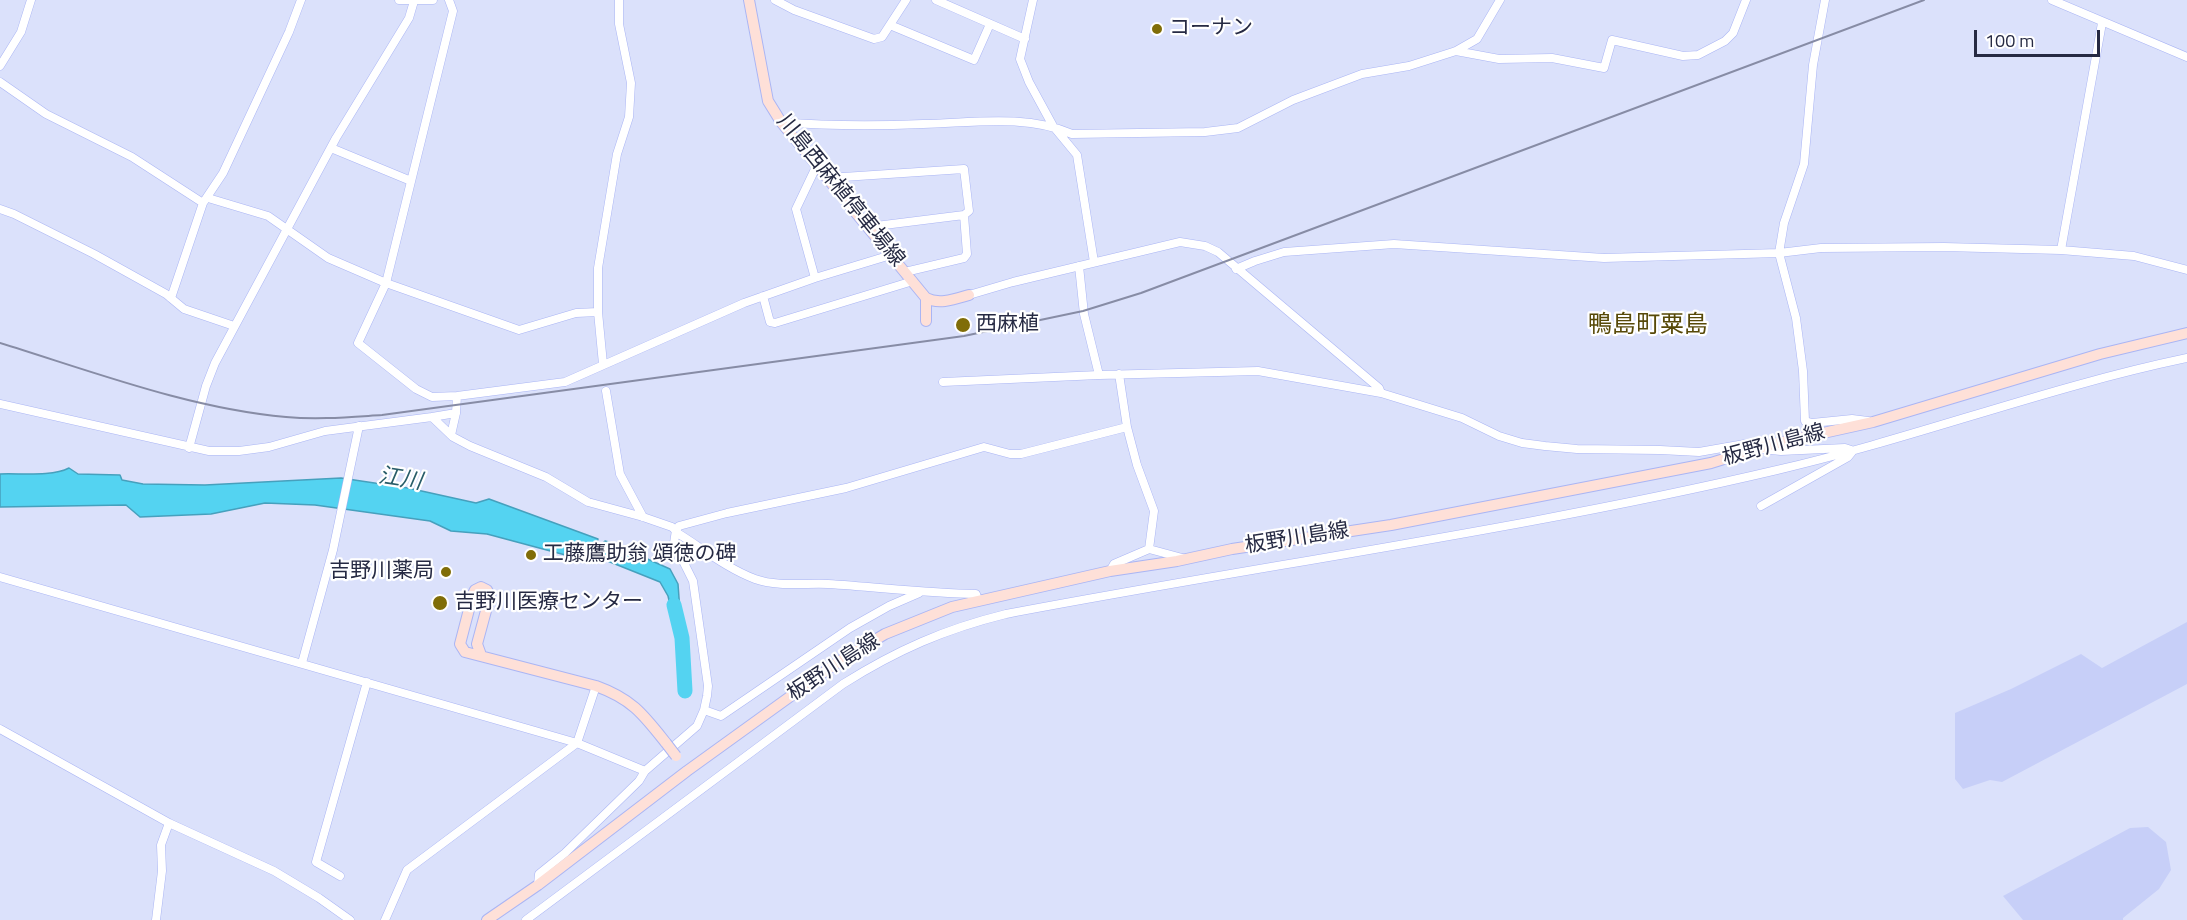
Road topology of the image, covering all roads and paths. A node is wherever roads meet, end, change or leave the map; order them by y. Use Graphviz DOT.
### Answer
graph roads {
  1 [pos="31,0"];
  2 [pos="301,0"];
  3 [pos="399,0"];
  4 [pos="433,0"];
  5 [pos="449,0"];
  6 [pos="619,0"];
  7 [pos="749,0"];
  8 [pos="775,0"];
  9 [pos="906,0"];
  10 [pos="936,0"];
  11 [pos="1033,0"];
  12 [pos="1500,0"];
  13 [pos="1746,0"];
  14 [pos="1825,0"];
  15 [pos="2052,0"];
  16 [pos="414,1"];
  17 [pos="2102,23"];
  18 [pos="990,24"];
  19 [pos="890,25"];
  20 [pos="1025,39"];
  21 [pos="1456,51"];
  22 [pos="2187,57"];
  23 [pos="0,66"];
  24 [pos="0,82"];
  25 [pos="781,122"];
  26 [pos="1053,126"];
  27 [pos="331,148"];
  28 [pos="817,165"];
  29 [pos="828,178"];
  30 [pos="411,181"];
  31 [pos="205,200"];
  32 [pos="0,209"];
  33 [pos="964,215"];
  34 [pos="868,227"];
  35 [pos="288,228"];
  36 [pos="2061,250"];
  37 [pos="1779,253"];
  38 [pos="891,255"];
  39 [pos="1094,262"];
  40 [pos="1079,266"];
  41 [pos="1236,269"];
  42 [pos="2187,270"];
  43 [pos="909,277"];
  44 [pos="815,278"];
  45 [pos="386,283"];
  46 [pos="969,295"];
  47 [pos="763,296"];
  48 [pos="171,298"];
  49 [pos="926,298"];
  50 [pos="598,312"];
  51 [pos="926,321"];
  52 [pos="234,326"];
  53 [pos="2187,333"];
  54 [pos="2187,358"];
  55 [pos="603,364"];
  56 [pos="1119,374"];
  57 [pos="1099,375"];
  58 [pos="943,382"];
  59 [pos="606,391"];
  60 [pos="1381,393"];
  61 [pos="457,396"];
  62 [pos="0,404"];
  63 [pos="456,413"];
  64 [pos="432,417"];
  65 [pos="1873,422"];
  66 [pos="359,426"];
  67 [pos="1127,427"];
  68 [pos="451,435"];
  69 [pos="1764,447"];
  70 [pos="189,448"];
  71 [pos="1852,451"];
  72 [pos="1761,506"];
  73 [pos="644,517"];
  74 [pos="676,530"];
  75 [pos="1149,549"];
  76 [pos="1188,559"];
  77 [pos="1110,571"];
  78 [pos="0,577"];
  79 [pos="921,592"];
  80 [pos="978,600"];
  81 [pos="482,655"];
  82 [pos="302,663"];
  83 [pos="367,682"];
  84 [pos="596,686"];
  85 [pos="704,710"];
  86 [pos="0,729"];
  87 [pos="577,743"];
  88 [pos="645,771"];
  89 [pos="687,771"];
  90 [pos="169,823"];
  91 [pos="340,876"];
  92 [pos="537,885"];
  93 [pos="156,920"];
  94 [pos="350,920"];
  95 [pos="385,920"];
  96 [pos="487,920"];
  97 [pos="526,920"];
  1 -- 23 [label="street"];
  2 -- 31 [label="street"];
  3 -- 16 [label="street"];
  4 -- 16 [label="street"];
  5 -- 30 [label="street"];
  6 -- 50 [label="street"];
  7 -- 25 [label="main road, 川島西麻植停車場線"];
  8 -- 19 [label="street"];
  9 -- 19 [label="street"];
  10 -- 18 [label="street"];
  11 -- 20 [label="street"];
  12 -- 21 [label="street"];
  13 -- 21 [label="street"];
  14 -- 37 [label="street"];
  15 -- 17 [label="street"];
  16 -- 27 [label="street"];
  17 -- 22 [label="street"];
  17 -- 36 [label="street"];
  18 -- 19 [label="street"];
  18 -- 20 [label="street"];
  20 -- 26 [label="street"];
  21 -- 26 [label="street"];
  24 -- 31 [label="street"];
  25 -- 26 [label="street"];
  25 -- 28 [label="main road, 川島西麻植停車場線"];
  26 -- 39 [label="street"];
  27 -- 30 [label="street"];
  27 -- 35 [label="street"];
  28 -- 29 [label="main road, 川島西麻植停車場線"];
  28 -- 44 [label="street"];
  29 -- 33 [label="street"];
  29 -- 34 [label="main road, 川島西麻植停車場線"];
  30 -- 45 [label="street"];
  31 -- 35 [label="street"];
  31 -- 48 [label="street"];
  32 -- 48 [label="street"];
  33 -- 34 [label="street"];
  33 -- 43 [label="street"];
  34 -- 38 [label="main road, 川島西麻植停車場線"];
  35 -- 45 [label="street"];
  35 -- 52 [label="street"];
  36 -- 37 [label="street"];
  36 -- 42 [label="street"];
  37 -- 41 [label="street"];
  37 -- 65 [label="street"];
  38 -- 43 [label="main road, 川島西麻植停車場線"];
  38 -- 44 [label="street"];
  39 -- 40 [label="street"];
  39 -- 41 [label="street"];
  40 -- 46 [label="street"];
  40 -- 57 [label="street"];
  41 -- 60 [label="street"];
  43 -- 47 [label="street"];
  43 -- 49 [label="main road, 川島西麻植停車場線"];
  44 -- 47 [label="street"];
  45 -- 50 [label="street"];
  45 -- 61 [label="street"];
  46 -- 49 [label="main road"];
  47 -- 55 [label="street"];
  48 -- 52 [label="street"];
  49 -- 51 [label="main road"];
  50 -- 55 [label="street"];
  52 -- 70 [label="street"];
  53 -- 65 [label="main road, 板野川島線"];
  54 -- 71 [label="street"];
  55 -- 61 [label="street"];
  56 -- 57 [label="street"];
  56 -- 60 [label="street"];
  56 -- 67 [label="street"];
  57 -- 58 [label="street"];
  59 -- 73 [label="street"];
  60 -- 69 [label="street"];
  61 -- 63 [label="street"];
  62 -- 70 [label="street"];
  63 -- 64 [label="street"];
  63 -- 68 [label="street"];
  64 -- 66 [label="street"];
  64 -- 68 [label="street"];
  65 -- 69 [label="main road, 板野川島線"];
  66 -- 70 [label="street"];
  66 -- 82 [label="street"];
  67 -- 74 [label="street"];
  67 -- 75 [label="street"];
  68 -- 73 [label="street"];
  69 -- 71 [label="street"];
  69 -- 76 [label="main road, 板野川島線"];
  71 -- 72 [label="street"];
  71 -- 97 [label="street"];
  73 -- 74 [label="street"];
  74 -- 79 [label="street"];
  74 -- 85 [label="street"];
  75 -- 76 [label="street"];
  75 -- 77 [label="street"];
  76 -- 77 [label="main road, 板野川島線"];
  77 -- 80 [label="main road, 板野川島線"];
  78 -- 82 [label="street"];
  79 -- 80 [label="street"];
  79 -- 85 [label="street"];
  80 -- 89 [label="main road, 板野川島線"];
  81 -- 81 [label="main road"];
  81 -- 84 [label="main road"];
  82 -- 83 [label="street"];
  83 -- 87 [label="street"];
  83 -- 91 [label="street"];
  84 -- 87 [label="street"];
  84 -- 89 [label="main road, bridge"];
  85 -- 88 [label="street"];
  86 -- 90 [label="street"];
  87 -- 88 [label="street"];
  87 -- 95 [label="street"];
  88 -- 92 [label="street"];
  89 -- 92 [label="main road, 板野川島線"];
  90 -- 93 [label="street"];
  90 -- 94 [label="street"];
  92 -- 96 [label="main road, 板野川島線"];
}
